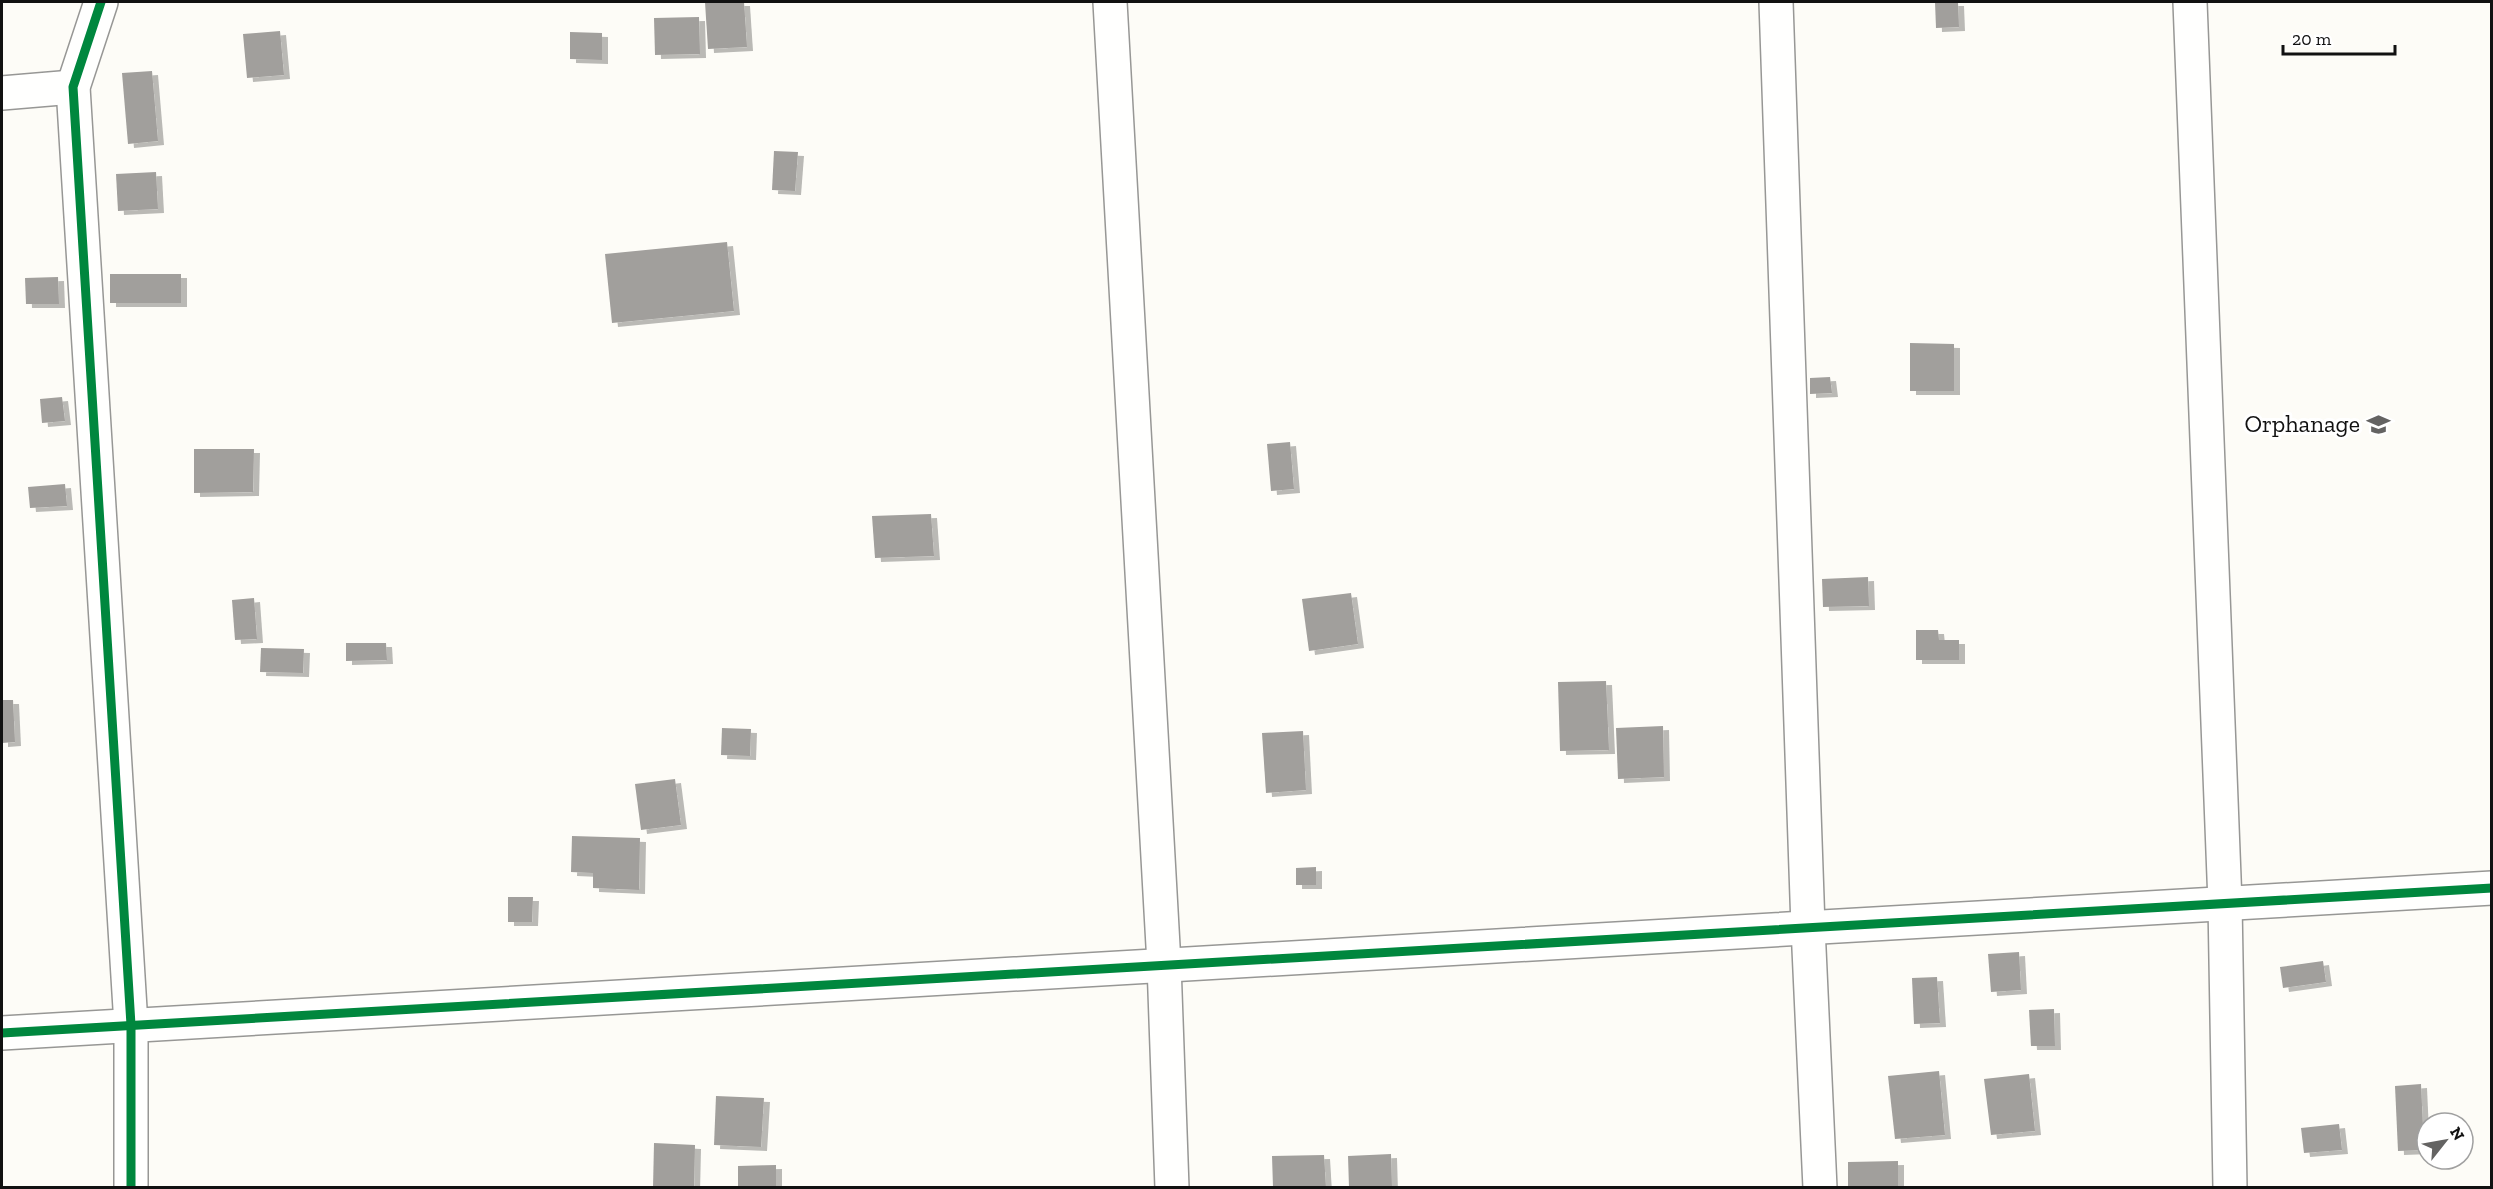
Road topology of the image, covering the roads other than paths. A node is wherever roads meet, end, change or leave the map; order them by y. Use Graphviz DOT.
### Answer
graph roads {
  1 [pos="101,2"];
  2 [pos="1110,2"];
  3 [pos="1776,2"];
  4 [pos="2190,2"];
  5 [pos="73,87"];
  6 [pos="2,93"];
  7 [pos="2492,888"];
  8 [pos="2225,903"];
  9 [pos="1808,927"];
  10 [pos="1164,964"];
  11 [pos="131,1025"];
  12 [pos="2,1033"];
  13 [pos="131,1188"];
  14 [pos="1172,1188"];
  15 [pos="1820,1188"];
  16 [pos="2230,1188"];
  1 -- 5 [label="street"];
  2 -- 10 [label="street"];
  3 -- 9 [label="street"];
  4 -- 8 [label="street"];
  5 -- 6 [label="street"];
  5 -- 11 [label="street"];
  7 -- 8 [label="street"];
  8 -- 9 [label="street"];
  8 -- 16 [label="street"];
  9 -- 10 [label="street"];
  9 -- 15 [label="street"];
  10 -- 11 [label="street"];
  10 -- 14 [label="street"];
  11 -- 12 [label="street"];
  11 -- 13 [label="street"];
}
